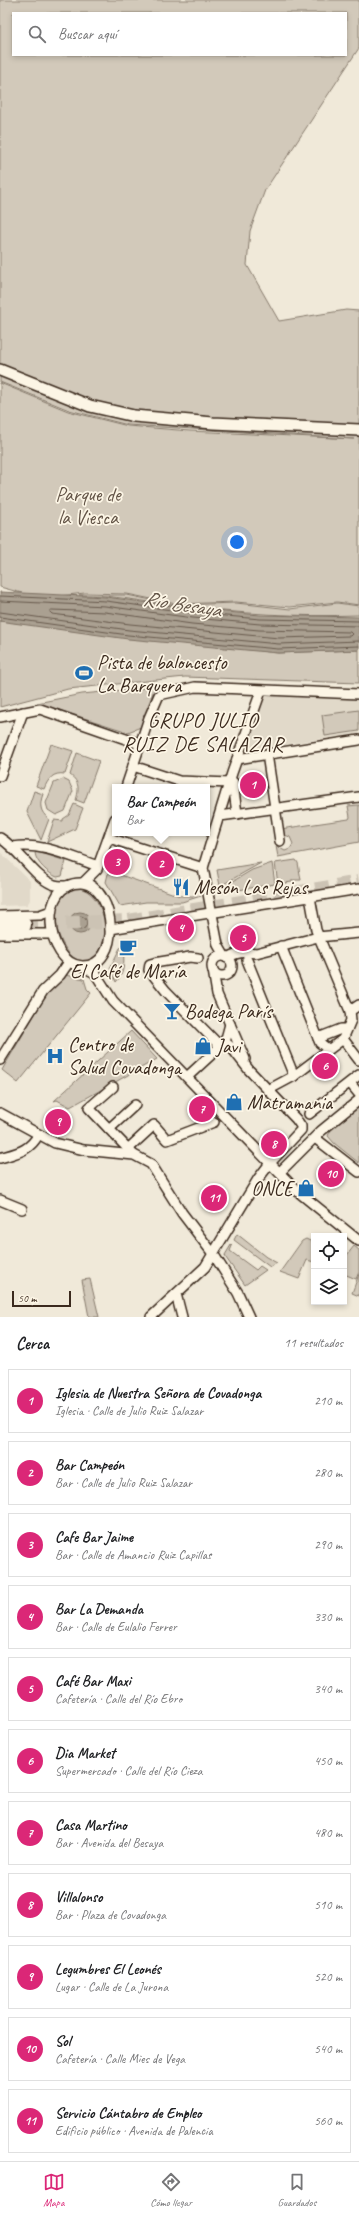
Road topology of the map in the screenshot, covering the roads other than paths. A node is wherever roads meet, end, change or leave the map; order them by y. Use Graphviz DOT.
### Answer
graph roads {
  1 [pos="0,370"];
  2 [pos="359,430"];
  3 [pos="261,691"];
  4 [pos="359,694"];
  5 [pos="23,712"];
  6 [pos="0,717"];
  7 [pos="359,740"];
  8 [pos="140,744"];
  9 [pos="267,754"];
  10 [pos="237,759"];
  11 [pos="133,766"];
  12 [pos="232,773"];
  13 [pos="0,776"];
  14 [pos="230,783"];
  15 [pos="127,784"];
  16 [pos="359,797"];
  17 [pos="275,810"];
  18 [pos="237,814"];
  19 [pos="220,816"];
  20 [pos="112,828"];
  21 [pos="0,838"];
  22 [pos="109,838"];
  23 [pos="280,841"];
  24 [pos="13,847"];
  25 [pos="98,868"];
  26 [pos="203,868"];
  27 [pos="42,879"];
  28 [pos="83,883"];
  29 [pos="67,886"];
  30 [pos="359,889"];
  31 [pos="96,890"];
  32 [pos="310,897"];
  33 [pos="54,900"];
  34 [pos="51,911"];
  35 [pos="212,912"];
  36 [pos="0,916"];
  37 [pos="0,926"];
  38 [pos="24,926"];
  39 [pos="110,929"];
  40 [pos="0,934"];
  41 [pos="52,934"];
  42 [pos="359,934"];
  43 [pos="318,937"];
  44 [pos="218,945"];
  45 [pos="281,946"];
  46 [pos="256,953"];
  47 [pos="226,957"];
  48 [pos="101,958"];
  49 [pos="198,958"];
  50 [pos="247,960"];
  51 [pos="69,962"];
  52 [pos="214,965"];
  53 [pos="82,966"];
  54 [pos="229,972"];
  55 [pos="100,980"];
  56 [pos="220,999"];
  57 [pos="359,1005"];
  58 [pos="350,1011"];
  59 [pos="230,1024"];
  60 [pos="347,1029"];
  61 [pos="318,1038"];
  62 [pos="343,1039"];
  63 [pos="222,1044"];
  64 [pos="328,1049"];
  65 [pos="0,1060"];
  66 [pos="359,1060"];
  67 [pos="249,1070"];
  68 [pos="359,1075"];
  69 [pos="187,1076"];
  70 [pos="294,1076"];
  71 [pos="350,1083"];
  72 [pos="113,1087"];
  73 [pos="268,1090"];
  74 [pos="359,1094"];
  75 [pos="359,1100"];
  76 [pos="135,1105"];
  77 [pos="0,1113"];
  78 [pos="309,1114"];
  79 [pos="214,1122"];
  80 [pos="109,1129"];
  81 [pos="38,1135"];
  82 [pos="315,1138"];
  83 [pos="131,1152"];
  84 [pos="0,1158"];
  85 [pos="271,1162"];
  86 [pos="280,1172"];
  87 [pos="359,1172"];
  88 [pos="0,1200"];
  89 [pos="22,1209"];
  90 [pos="359,1241"];
  91 [pos="214,1255"];
  92 [pos="176,1294"];
  93 [pos="151,1317"];
  94 [pos="182,1317"];
  95 [pos="249,1317"];
  1 -- 2 [label="street"];
  3 -- 4 [label="street"];
  3 -- 8 [label="street"];
  3 -- 10 [label="street"];
  5 -- 6 [label="street"];
  5 -- 8 [label="street"];
  5 -- 13 [label="street"];
  7 -- 9 [label="street"];
  8 -- 11 [label="street"];
  9 -- 10 [label="street"];
  9 -- 17 [label="street"];
  10 -- 12 [label="street"];
  11 -- 14 [label="street"];
  11 -- 15 [label="street"];
  12 -- 14 [label="street"];
  12 -- 18 [label="street"];
  14 -- 19 [label="street"];
  16 -- 17 [label="street"];
  17 -- 18 [label="street"];
  17 -- 23 [label="street"];
  18 -- 19 [label="street"];
  19 -- 26 [label="street"];
  20 -- 22 [label="street"];
  21 -- 24 [label="street"];
  22 -- 25 [label="street"];
  22 -- 26 [label="street"];
  24 -- 25 [label="street"];
  24 -- 27 [label="street"];
  25 -- 28 [label="street"];
  25 -- 31 [label="street"];
  26 -- 35 [label="street"];
  27 -- 29 [label="street"];
  27 -- 33 [label="street"];
  28 -- 29 [label="street"];
  28 -- 31 [label="street"];
  29 -- 33 [label="street"];
  30 -- 32 [label="street"];
  31 -- 39 [label="street"];
  32 -- 35 [label="street"];
  32 -- 43 [label="street"];
  33 -- 34 [label="street"];
  34 -- 36 [label="street"];
  34 -- 41 [label="street"];
  35 -- 39 [label="street"];
  35 -- 44 [label="street"];
  37 -- 38 [label="main road"];
  39 -- 48 [label="street"];
  40 -- 41 [label="street"];
  41 -- 51 [label="street"];
  42 -- 43 [label="street"];
  43 -- 45 [label="street"];
  43 -- 58 [label="street"];
  44 -- 47 [label="street"];
  44 -- 52 [label="street"];
  45 -- 46 [label="street"];
  45 -- 61 [label="street"];
  46 -- 47 [label="street"];
  46 -- 50 [label="street"];
  47 -- 52 [label="street"];
  47 -- 54 [label="street"];
  48 -- 53 [label="street"];
  48 -- 55 [label="street"];
  49 -- 63 [label="street"];
  50 -- 54 [label="street"];
  50 -- 70 [label="street"];
  51 -- 53 [label="street"];
  51 -- 65 [label="street"];
  52 -- 54 [label="street"];
  52 -- 56 [label="street"];
  53 -- 55 [label="street"];
  54 -- 56 [label="street"];
  55 -- 69 [label="street"];
  56 -- 59 [label="street"];
  57 -- 58 [label="street"];
  58 -- 60 [label="street"];
  59 -- 63 [label="street"];
  59 -- 67 [label="street"];
  60 -- 61 [label="street"];
  60 -- 62 [label="street"];
  61 -- 64 [label="street"];
  62 -- 64 [label="street"];
  62 -- 66 [label="street"];
  63 -- 67 [label="street"];
  63 -- 69 [label="street"];
  64 -- 70 [label="street"];
  67 -- 73 [label="street"];
  68 -- 71 [label="street"];
  69 -- 85 [label="street"];
  70 -- 73 [label="street"];
  71 -- 74 [label="street"];
  71 -- 78 [label="street"];
  72 -- 80 [label="street"];
  73 -- 85 [label="street"];
  75 -- 82 [label="street"];
  76 -- 80 [label="street"];
  77 -- 81 [label="street"];
  79 -- 83 [label="street"];
  80 -- 83 [label="street"];
  81 -- 83 [label="street"];
  81 -- 84 [label="street"];
  82 -- 86 [label="street"];
  82 -- 87 [label="street"];
  83 -- 91 [label="street"];
  85 -- 86 [label="street"];
  85 -- 91 [label="street"];
  86 -- 90 [label="street"];
  88 -- 89 [label="street"];
  91 -- 92 [label="street"];
  91 -- 95 [label="street"];
  92 -- 93 [label="street"];
  92 -- 94 [label="street"];
}
